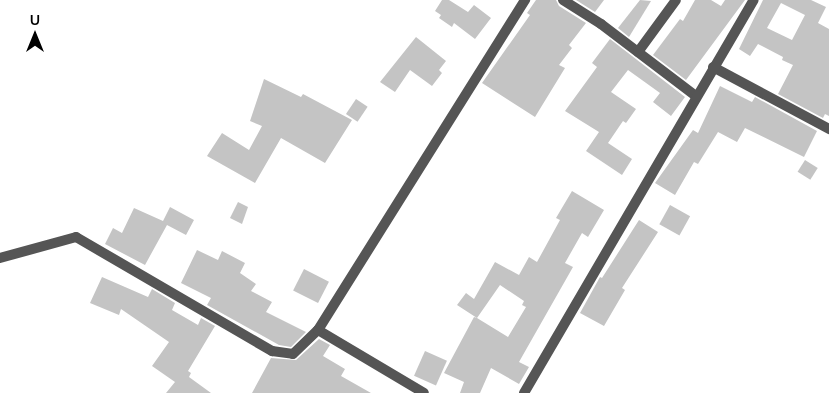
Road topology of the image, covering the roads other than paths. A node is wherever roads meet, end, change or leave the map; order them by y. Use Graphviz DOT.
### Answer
graph roads {
  1 [pos="524,0"];
  2 [pos="563,0"];
  3 [pos="676,0"];
  4 [pos="754,0"];
  5 [pos="638,52"];
  6 [pos="713,67"];
  7 [pos="696,96"];
  8 [pos="829,129"];
  9 [pos="0,258"];
  10 [pos="318,330"];
  11 [pos="424,393"];
  12 [pos="524,393"];
  1 -- 10 [label="street"];
  2 -- 5 [label="street"];
  3 -- 5 [label="street"];
  4 -- 6 [label="street"];
  5 -- 7 [label="street"];
  6 -- 7 [label="street"];
  6 -- 8 [label="street"];
  7 -- 12 [label="street"];
  9 -- 10 [label="street"];
  10 -- 11 [label="street"];
}
